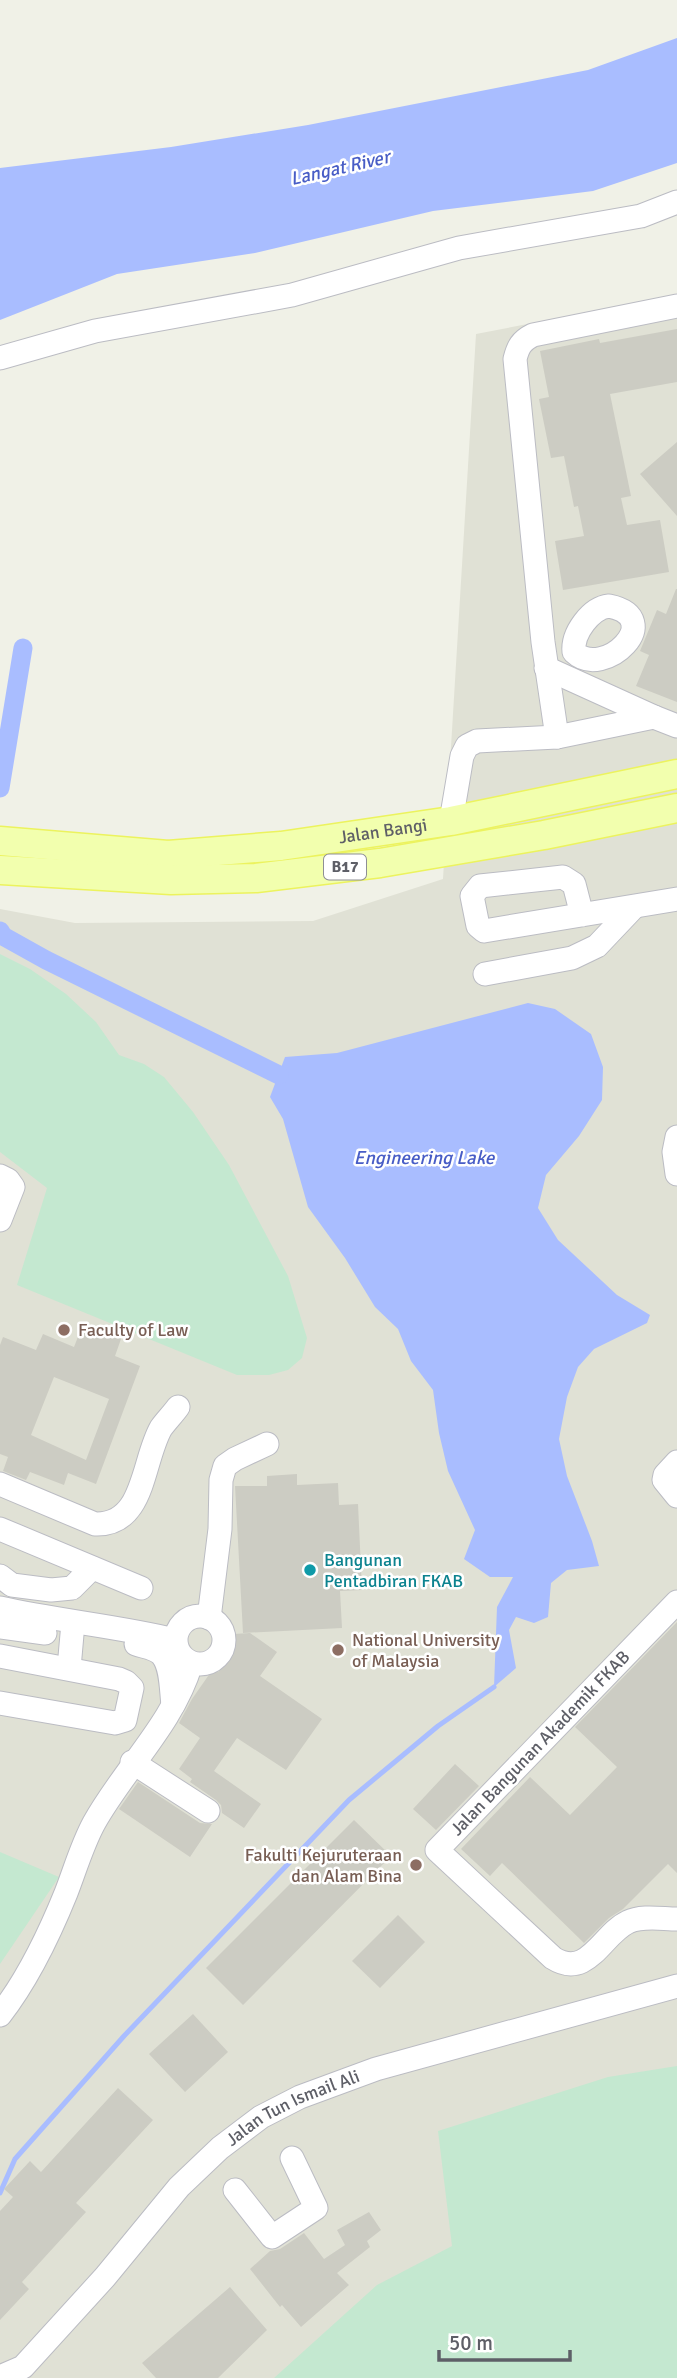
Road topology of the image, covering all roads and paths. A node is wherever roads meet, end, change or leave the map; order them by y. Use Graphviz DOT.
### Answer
graph roads {
  1 [pos="677,202"];
  2 [pos="677,306"];
  3 [pos="0,358"];
  4 [pos="574,652"];
  5 [pos="546,668"];
  6 [pos="653,717"];
  7 [pos="677,726"];
  8 [pos="556,737"];
  9 [pos="677,774"];
  10 [pos="677,808"];
  11 [pos="451,821"];
  12 [pos="5,842"];
  13 [pos="4,870"];
  14 [pos="677,900"];
  15 [pos="634,906"];
  16 [pos="582,915"];
  17 [pos="485,974"];
  18 [pos="677,1137"];
  19 [pos="677,1174"];
  20 [pos="0,1177"];
  21 [pos="0,1220"];
  22 [pos="178,1407"];
  23 [pos="267,1444"];
  24 [pos="677,1462"];
  25 [pos="0,1484"];
  26 [pos="677,1496"];
  27 [pos="0,1529"];
  28 [pos="92,1568"];
  29 [pos="6,1581"];
  30 [pos="141,1588"];
  31 [pos="677,1602"];
  32 [pos="2,1618"];
  33 [pos="209,1618"];
  34 [pos="73,1631"];
  35 [pos="137,1638"];
  36 [pos="175,1640"];
  37 [pos="0,1656"];
  38 [pos="191,1664"];
  39 [pos="69,1668"];
  40 [pos="0,1703"];
  41 [pos="173,1705"];
  42 [pos="132,1762"];
  43 [pos="208,1811"];
  44 [pos="677,1919"];
  45 [pos="677,1986"];
  46 [pos="0,2015"];
  47 [pos="292,2158"];
  48 [pos="236,2190"];
  49 [pos="28,2373"];
  50 [pos="0,2377"];
  1 -- 3 [label="street"];
  2 -- 5 [label="street"];
  4 -- 5 [label="street"];
  5 -- 6 [label="street"];
  5 -- 8 [label="street"];
  6 -- 7 [label="street"];
  6 -- 8 [label="street"];
  8 -- 11 [label="street"];
  9 -- 11 [label="main road, Jalan Bangi / B17"];
  10 -- 13 [label="main road, Jalan Bangi / B17"];
  11 -- 12 [label="main road, Jalan Bangi / B17"];
  14 -- 15 [label="street"];
  15 -- 16 [label="street"];
  15 -- 17 [label="street"];
  18 -- 19 [label="street"];
  20 -- 21 [label="street"];
  22 -- 25 [label="street"];
  23 -- 33 [label="street"];
  24 -- 26 [label="street"];
  27 -- 28 [label="street"];
  28 -- 29 [label="street"];
  28 -- 30 [label="street"];
  29 -- 32 [label="street"];
  31 -- 44 [label="street, Jalan Bangunan Akademik FKAB"];
  32 -- 34 [label="street"];
  33 -- 36 [label="street"];
  33 -- 38 [label="street"];
  34 -- 35 [label="street"];
  34 -- 39 [label="street"];
  35 -- 36 [label="street"];
  35 -- 41 [label="street"];
  36 -- 38 [label="street"];
  37 -- 39 [label="street"];
  38 -- 41 [label="street"];
  39 -- 40 [label="street"];
  41 -- 42 [label="street"];
  42 -- 43 [label="street"];
  42 -- 46 [label="street"];
  45 -- 49 [label="street, Jalan Tun Ismail Ali"];
  47 -- 48 [label="street"];
  49 -- 50 [label="street, Jalan Tun Ismail Ali"];
}
